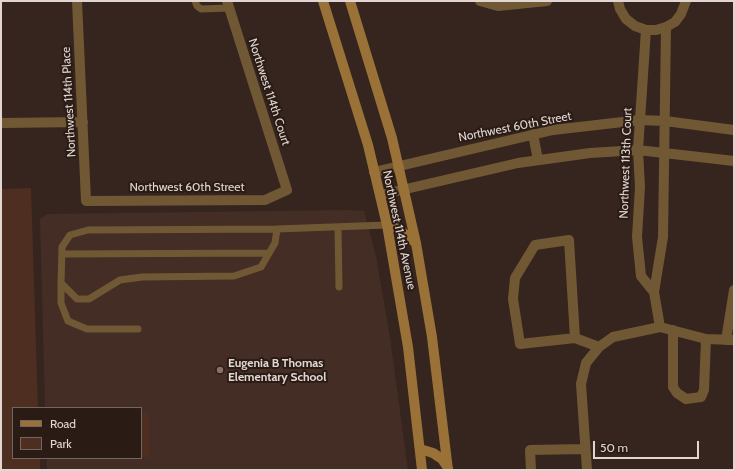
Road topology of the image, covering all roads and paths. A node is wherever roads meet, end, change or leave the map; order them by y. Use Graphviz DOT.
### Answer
graph roads {
  1 [pos="77,1"];
  2 [pos="195,1"];
  3 [pos="323,1"];
  4 [pos="350,1"];
  5 [pos="547,1"];
  6 [pos="618,1"];
  7 [pos="686,1"];
  8 [pos="481,2"];
  9 [pos="228,4"];
  10 [pos="666,27"];
  11 [pos="646,30"];
  12 [pos="640,120"];
  13 [pos="665,121"];
  14 [pos="83,122"];
  15 [pos="1,123"];
  16 [pos="734,130"];
  17 [pos="533,134"];
  18 [pos="638,150"];
  19 [pos="664,152"];
  20 [pos="538,160"];
  21 [pos="734,161"];
  22 [pos="399,166"];
  23 [pos="374,172"];
  24 [pos="404,189"];
  25 [pos="287,190"];
  26 [pos="380,195"];
  27 [pos="86,201"];
  28 [pos="387,225"];
  29 [pos="338,226"];
  30 [pos="277,229"];
  31 [pos="416,243"];
  32 [pos="270,253"];
  33 [pos="62,254"];
  34 [pos="61,283"];
  35 [pos="339,287"];
  36 [pos="734,290"];
  37 [pos="654,292"];
  38 [pos="660,327"];
  39 [pos="138,329"];
  40 [pos="673,330"];
  41 [pos="575,338"];
  42 [pos="706,338"];
  43 [pos="730,340"];
  44 [pos="599,347"];
  45 [pos="420,449"];
  46 [pos="586,449"];
  47 [pos="448,469"];
  48 [pos="422,470"];
  49 [pos="531,470"];
  50 [pos="587,470"];
  1 -- 14 [label="street, Northwest 114th Place"];
  2 -- 9 [label="lane"];
  3 -- 23 [label="street, Northwest 114th Avenue"];
  4 -- 22 [label="street, Northwest 114th Avenue"];
  5 -- 8 [label="street"];
  6 -- 11 [label="street"];
  7 -- 10 [label="street"];
  9 -- 25 [label="street, Northwest 114th Court"];
  10 -- 11 [label="street"];
  10 -- 13 [label="street, Northwest 113th Court"];
  11 -- 12 [label="street, Northwest 113th Court"];
  12 -- 13 [label="street, Northwest 60th Street"];
  12 -- 17 [label="street, Northwest 60th Street"];
  12 -- 18 [label="street, Northwest 113th Court"];
  13 -- 16 [label="street, Northwest 60th Street"];
  13 -- 19 [label="street, Northwest 113th Court"];
  14 -- 15 [label="street"];
  14 -- 27 [label="street, Northwest 114th Place"];
  17 -- 20 [label="street"];
  17 -- 22 [label="street, Northwest 60th Street"];
  18 -- 19 [label="street"];
  18 -- 20 [label="street"];
  18 -- 37 [label="street, Northwest 113th Court"];
  19 -- 21 [label="street"];
  19 -- 37 [label="street, Northwest 113th Court"];
  20 -- 24 [label="street"];
  22 -- 23 [label="street, Northwest 60th Street"];
  22 -- 24 [label="street, Northwest 114th Avenue"];
  23 -- 26 [label="street, Northwest 114th Avenue"];
  24 -- 26 [label="street"];
  24 -- 31 [label="street, Northwest 114th Avenue"];
  25 -- 27 [label="street, Northwest 60th Street"];
  26 -- 28 [label="street, Northwest 114th Avenue"];
  28 -- 29 [label="lane"];
  28 -- 31 [label="street"];
  28 -- 45 [label="street, Northwest 114th Avenue"];
  29 -- 30 [label="lane"];
  29 -- 35 [label="lane"];
  30 -- 32 [label="lane"];
  30 -- 33 [label="lane"];
  31 -- 47 [label="street, Northwest 114th Avenue"];
  32 -- 33 [label="lane"];
  32 -- 34 [label="lane"];
  33 -- 34 [label="lane"];
  34 -- 39 [label="lane"];
  36 -- 43 [label="street"];
  37 -- 38 [label="street, Northwest 113th Court"];
  38 -- 40 [label="street"];
  38 -- 44 [label="street"];
  40 -- 42 [label="street"];
  40 -- 42 [label="street"];
  41 -- 41 [label="street"];
  41 -- 44 [label="street"];
  42 -- 43 [label="street"];
  44 -- 46 [label="street"];
  45 -- 47 [label="street"];
  45 -- 48 [label="street, Northwest 114th Avenue"];
  46 -- 49 [label="street"];
  46 -- 50 [label="street"];
}
